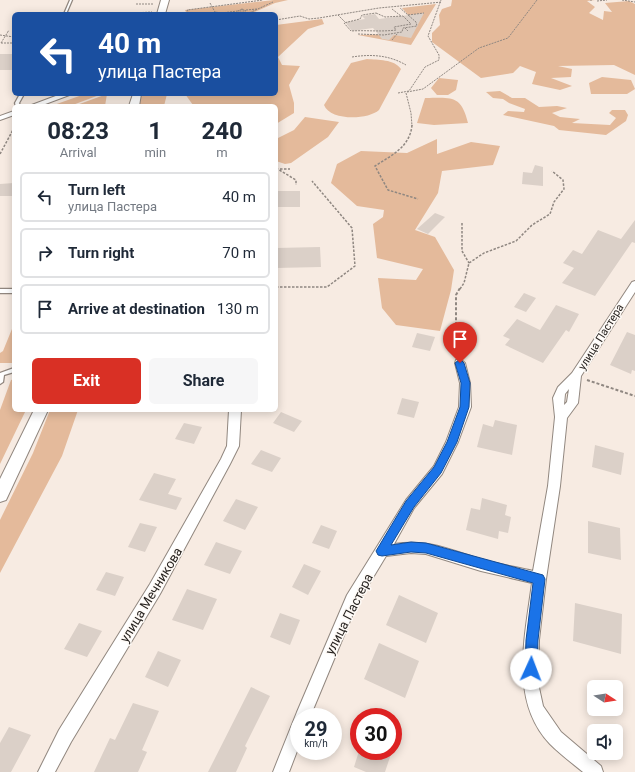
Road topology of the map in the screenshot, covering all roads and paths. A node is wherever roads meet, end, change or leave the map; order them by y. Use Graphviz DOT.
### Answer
graph roads {
  1 [pos="71,0"];
  2 [pos="165,0"];
  3 [pos="264,0"];
  4 [pos="537,0"];
  5 [pos="597,0"];
  6 [pos="607,0"];
  7 [pos="622,0"];
  8 [pos="442,1"];
  9 [pos="273,2"];
  10 [pos="635,2"];
  11 [pos="210,3"];
  12 [pos="237,3"];
  13 [pos="136,4"];
  14 [pos="158,4"];
  15 [pos="267,5"];
  16 [pos="212,7"];
  17 [pos="260,8"];
  18 [pos="392,8"];
  19 [pos="400,8"];
  20 [pos="241,9"];
  21 [pos="246,10"];
  22 [pos="238,11"];
  23 [pos="66,12"];
  24 [pos="159,12"];
  25 [pos="188,12"];
  26 [pos="215,12"];
  27 [pos="232,12"];
  28 [pos="241,12"];
  29 [pos="251,12"];
  30 [pos="424,13"];
  31 [pos="338,15"];
  32 [pos="408,15"];
  33 [pos="401,16"];
  34 [pos="278,20"];
  35 [pos="345,22"];
  36 [pos="405,28"];
  37 [pos="9,30"];
  38 [pos="408,31"];
  39 [pos="397,33"];
  40 [pos="358,34"];
  41 [pos="0,35"];
  42 [pos="6,35"];
  43 [pos="12,36"];
  44 [pos="392,40"];
  45 [pos="1,43"];
  46 [pos="12,43"];
  47 [pos="352,57"];
  48 [pos="406,65"];
  49 [pos="407,92"];
  50 [pos="398,93"];
  51 [pos="62,96"];
  52 [pos="39,104"];
  53 [pos="12,113"];
  54 [pos="0,118"];
  55 [pos="12,132"];
  56 [pos="0,154"];
  57 [pos="278,168"];
  58 [pos="290,168"];
  59 [pos="278,169"];
  60 [pos="552,171"];
  61 [pos="312,181"];
  62 [pos="296,185"];
  63 [pos="418,199"];
  64 [pos="462,223"];
  65 [pos="469,263"];
  66 [pos="635,284"];
  67 [pos="278,287"];
  68 [pos="0,291"];
  69 [pos="12,291"];
  70 [pos="460,363"];
  71 [pos="12,371"];
  72 [pos="576,376"];
  73 [pos="0,382"];
  74 [pos="635,396"];
  75 [pos="40,412"];
  76 [pos="235,412"];
  77 [pos="0,495"];
  78 [pos="382,551"];
  79 [pos="539,579"];
  80 [pos="306,708"];
  81 [pos="290,748"];
  82 [pos="46,772"];
  83 [pos="281,772"];
  84 [pos="595,772"];
  1 -- 23 [label="lane"];
  2 -- 24 [label="street"];
  3 -- 12 [label="path"];
  3 -- 15 [label="path"];
  4 -- 49 [label="path"];
  5 -- 6 [label="path"];
  7 -- 10 [label="path"];
  8 -- 19 [label="path"];
  8 -- 49 [label="path"];
  9 -- 15 [label="path"];
  11 -- 16 [label="path"];
  12 -- 16 [label="path"];
  12 -- 20 [label="path"];
  13 -- 14 [label="path"];
  15 -- 17 [label="path"];
  16 -- 25 [label="path"];
  16 -- 26 [label="path"];
  17 -- 21 [label="path"];
  17 -- 29 [label="path"];
  18 -- 19 [label="path"];
  18 -- 31 [label="path"];
  18 -- 33 [label="path"];
  19 -- 32 [label="path"];
  20 -- 21 [label="path"];
  20 -- 22 [label="path"];
  22 -- 27 [label="path"];
  22 -- 28 [label="path"];
  30 -- 32 [label="path"];
  31 -- 34 [label="path"];
  31 -- 35 [label="path"];
  32 -- 36 [label="path"];
  33 -- 35 [label="path"];
  33 -- 35 [label="path"];
  36 -- 38 [label="path"];
  36 -- 39 [label="path"];
  37 -- 42 [label="path"];
  39 -- 40 [label="path"];
  39 -- 44 [label="path"];
  41 -- 42 [label="path"];
  42 -- 43 [label="path"];
  42 -- 45 [label="path"];
  45 -- 46 [label="path"];
  47 -- 48 [label="path"];
  49 -- 50 [label="path"];
  49 -- 63 [label="path"];
  51 -- 52 [label="street"];
  53 -- 54 [label="street"];
  55 -- 56 [label="path"];
  57 -- 58 [label="path"];
  59 -- 62 [label="path"];
  60 -- 65 [label="path"];
  61 -- 67 [label="path"];
  64 -- 65 [label="path"];
  65 -- 70 [label="path"];
  66 -- 72 [label="street, улица Пастера"];
  68 -- 69 [label="lane"];
  70 -- 78 [label="street, улица Пастера"];
  71 -- 73 [label="lane"];
  72 -- 74 [label="path"];
  72 -- 79 [label="street, улица Пастера"];
  75 -- 77 [label="street"];
  76 -- 82 [label="street, улица Мечникова"];
  78 -- 79 [label="street"];
  78 -- 80 [label="street, улица Пастера"];
  79 -- 84 [label="street, улица Пастера"];
  81 -- 83 [label="street"];
}
